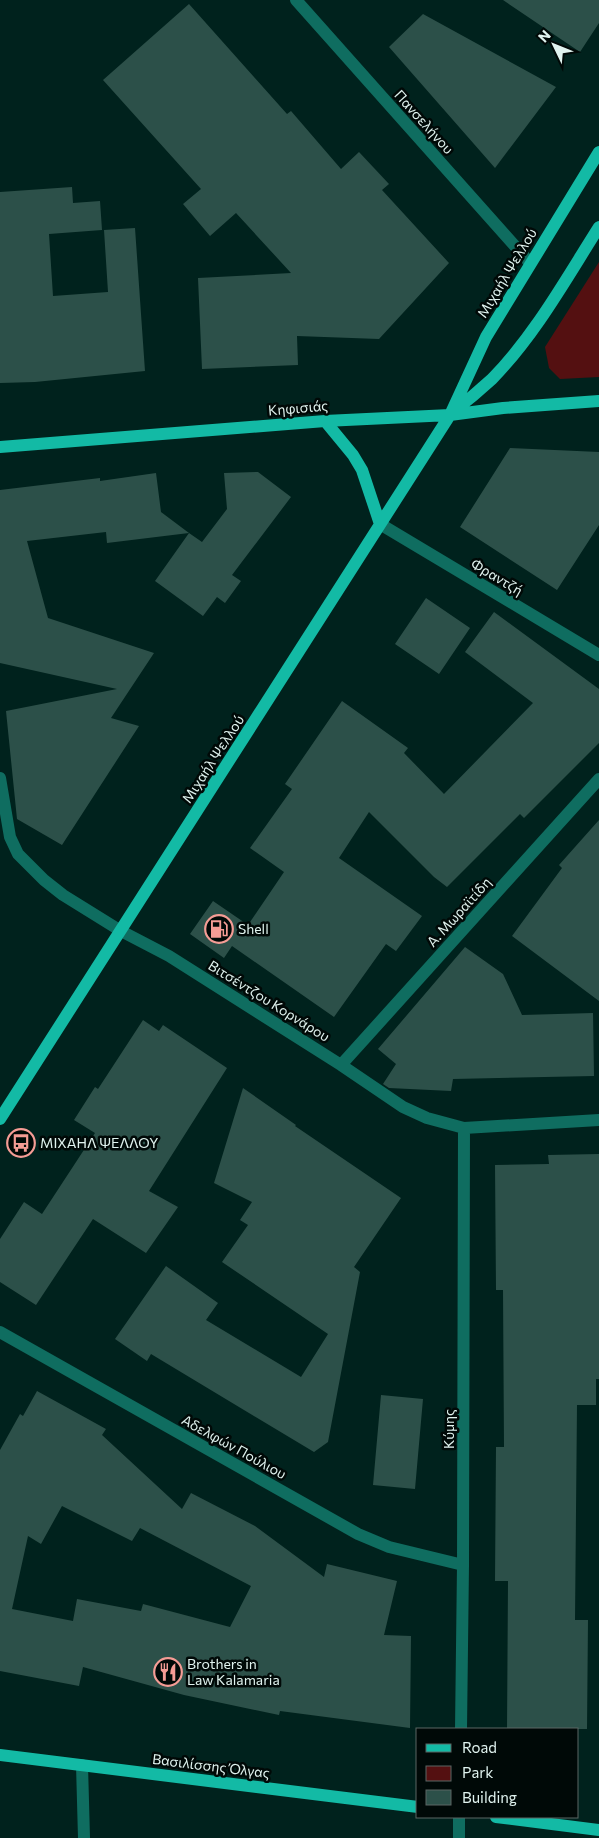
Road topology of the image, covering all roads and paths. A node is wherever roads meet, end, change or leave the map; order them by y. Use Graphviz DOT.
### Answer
graph roads {
  1 [pos="296,0"];
  2 [pos="599,152"];
  3 [pos="599,227"];
  4 [pos="530,263"];
  5 [pos="599,401"];
  6 [pos="450,415"];
  7 [pos="325,421"];
  8 [pos="0,447"];
  9 [pos="380,524"];
  10 [pos="599,655"];
  11 [pos="0,778"];
  12 [pos="599,779"];
  13 [pos="121,931"];
  14 [pos="341,1065"];
  15 [pos="0,1119"];
  16 [pos="599,1120"];
  17 [pos="464,1128"];
  18 [pos="0,1332"];
  19 [pos="463,1564"];
  20 [pos="460,1728"];
  21 [pos="0,1755"];
  22 [pos="82,1765"];
  23 [pos="416,1807"];
  24 [pos="459,1818"];
  25 [pos="504,1818"];
  26 [pos="599,1830"];
  27 [pos="84,1838"];
  28 [pos="459,1838"];
  1 -- 4 [label="street, Πανσελήνου"];
  2 -- 4 [label="main road, Μιχαήλ Ψελλού"];
  3 -- 6 [label="main road, Μιχαήλ Ψελλού"];
  4 -- 6 [label="main road, Μιχαήλ Ψελλού"];
  5 -- 6 [label="main road, Κηφισιάς"];
  6 -- 7 [label="main road, Κηφισιάς"];
  6 -- 9 [label="main road, Μιχαήλ Ψελλού"];
  7 -- 8 [label="main road, Κηφισιάς"];
  7 -- 9 [label="main road"];
  9 -- 10 [label="street, Φραντζή"];
  9 -- 13 [label="main road, Μιχαήλ Ψελλού"];
  11 -- 13 [label="street, Βιτσέντζου Κορνάρου"];
  12 -- 14 [label="street, Α. Μωραϊτίδη"];
  13 -- 14 [label="street, Βιτσέντζου Κορνάρου"];
  13 -- 15 [label="main road, Μιχαήλ Ψελλού"];
  14 -- 17 [label="street, Βιτσέντζου Κορνάρου"];
  16 -- 17 [label="street, Βιτσέντζου Κορνάρου"];
  17 -- 19 [label="street, Κύμης"];
  18 -- 19 [label="street, Αδελφών Πούλιου"];
  19 -- 20 [label="street, Κύμης"];
  21 -- 22 [label="main road, Βασιλίσσης Όλγας"];
  22 -- 23 [label="main road, Βασιλίσσης Όλγας"];
  22 -- 27 [label="street"];
  24 -- 28 [label="street"];
  25 -- 26 [label="main road"];
}
